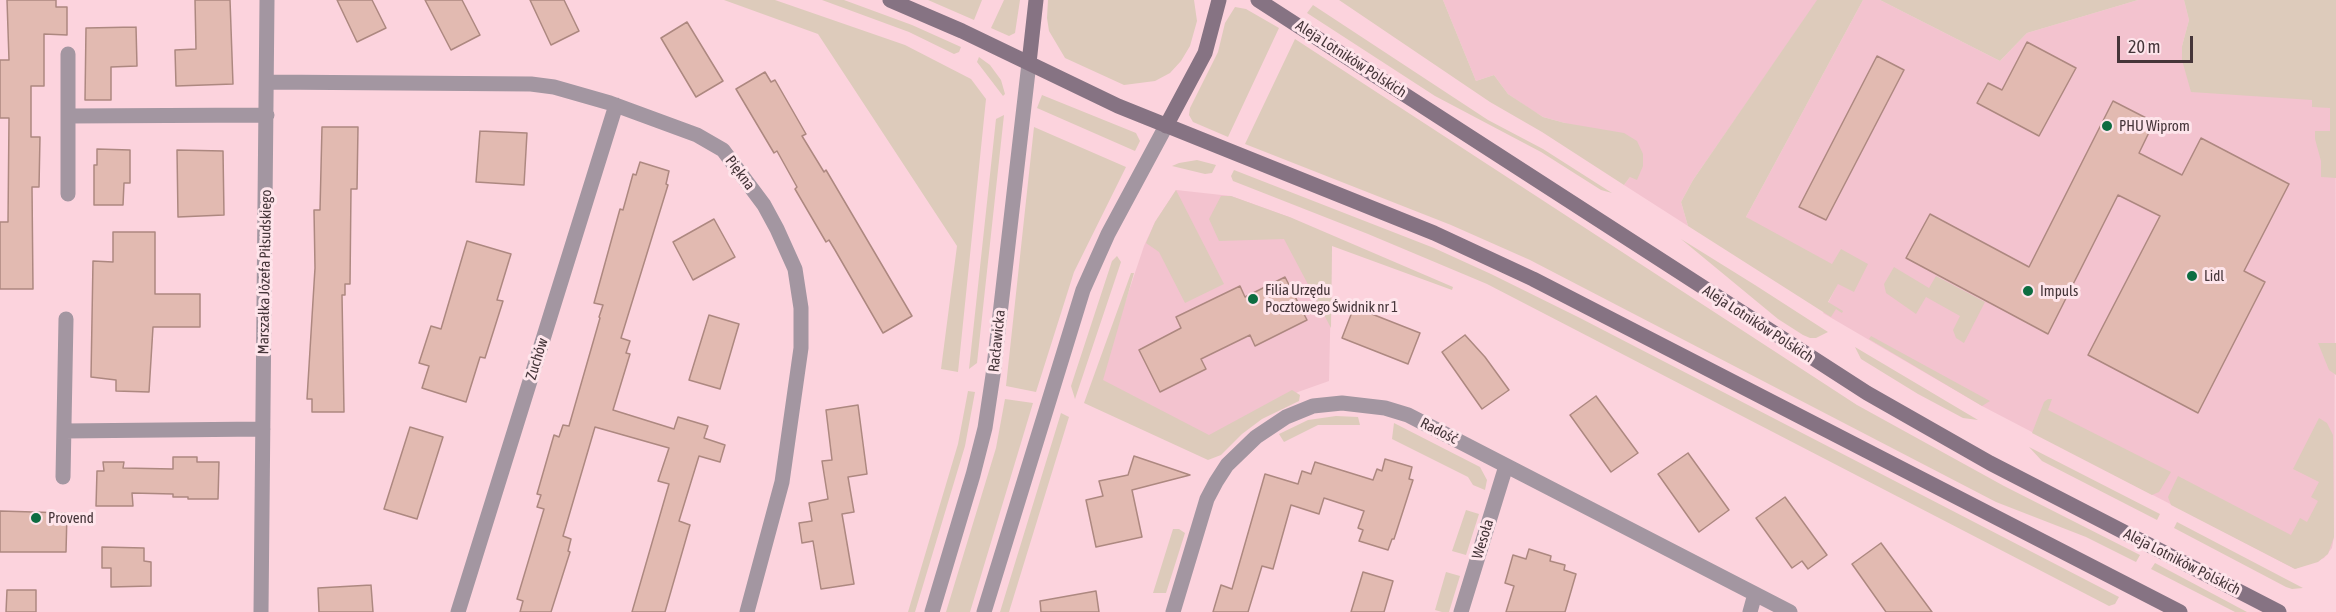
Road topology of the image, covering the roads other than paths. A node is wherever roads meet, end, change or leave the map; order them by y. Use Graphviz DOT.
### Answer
graph roads {
  1 [pos="267,0"];
  2 [pos="890,0"];
  3 [pos="1036,0"];
  4 [pos="1219,0"];
  5 [pos="1258,0"];
  6 [pos="68,54"];
  7 [pos="1029,63"];
  8 [pos="267,82"];
  9 [pos="616,105"];
  10 [pos="267,115"];
  11 [pos="68,116"];
  12 [pos="1166,126"];
  13 [pos="68,194"];
  14 [pos="66,319"];
  15 [pos="263,429"];
  16 [pos="64,431"];
  17 [pos="1506,466"];
  18 [pos="63,477"];
  19 [pos="1755,594"];
  20 [pos="261,612"];
  21 [pos="458,612"];
  22 [pos="747,612"];
  23 [pos="932,612"];
  24 [pos="984,612"];
  25 [pos="1173,612"];
  26 [pos="1461,612"];
  27 [pos="1750,612"];
  28 [pos="1790,612"];
  29 [pos="2180,612"];
  30 [pos="2279,612"];
  1 -- 8 [label="street, Marszałka Józefa Piłsudskiego"];
  2 -- 7 [label="street"];
  3 -- 7 [label="street"];
  4 -- 12 [label="street"];
  5 -- 30 [label="street, Aleja Lotników Polskich"];
  6 -- 11 [label="street"];
  7 -- 12 [label="street"];
  7 -- 23 [label="street, Racławicka"];
  8 -- 9 [label="street, Piękna"];
  8 -- 10 [label="street, Marszałka Józefa Piłsudskiego"];
  9 -- 21 [label="street, Zuchów"];
  9 -- 22 [label="street, Piękna"];
  10 -- 11 [label="street"];
  10 -- 15 [label="street, Marszałka Józefa Piłsudskiego"];
  11 -- 13 [label="street"];
  12 -- 24 [label="street"];
  12 -- 29 [label="street"];
  14 -- 16 [label="street"];
  15 -- 16 [label="street"];
  15 -- 20 [label="street, Marszałka Józefa Piłsudskiego"];
  16 -- 18 [label="street"];
  17 -- 19 [label="street, Radość"];
  17 -- 25 [label="street, Radość"];
  17 -- 26 [label="street, Wesoła"];
  19 -- 27 [label="street"];
  19 -- 28 [label="street, Radość"];
}
